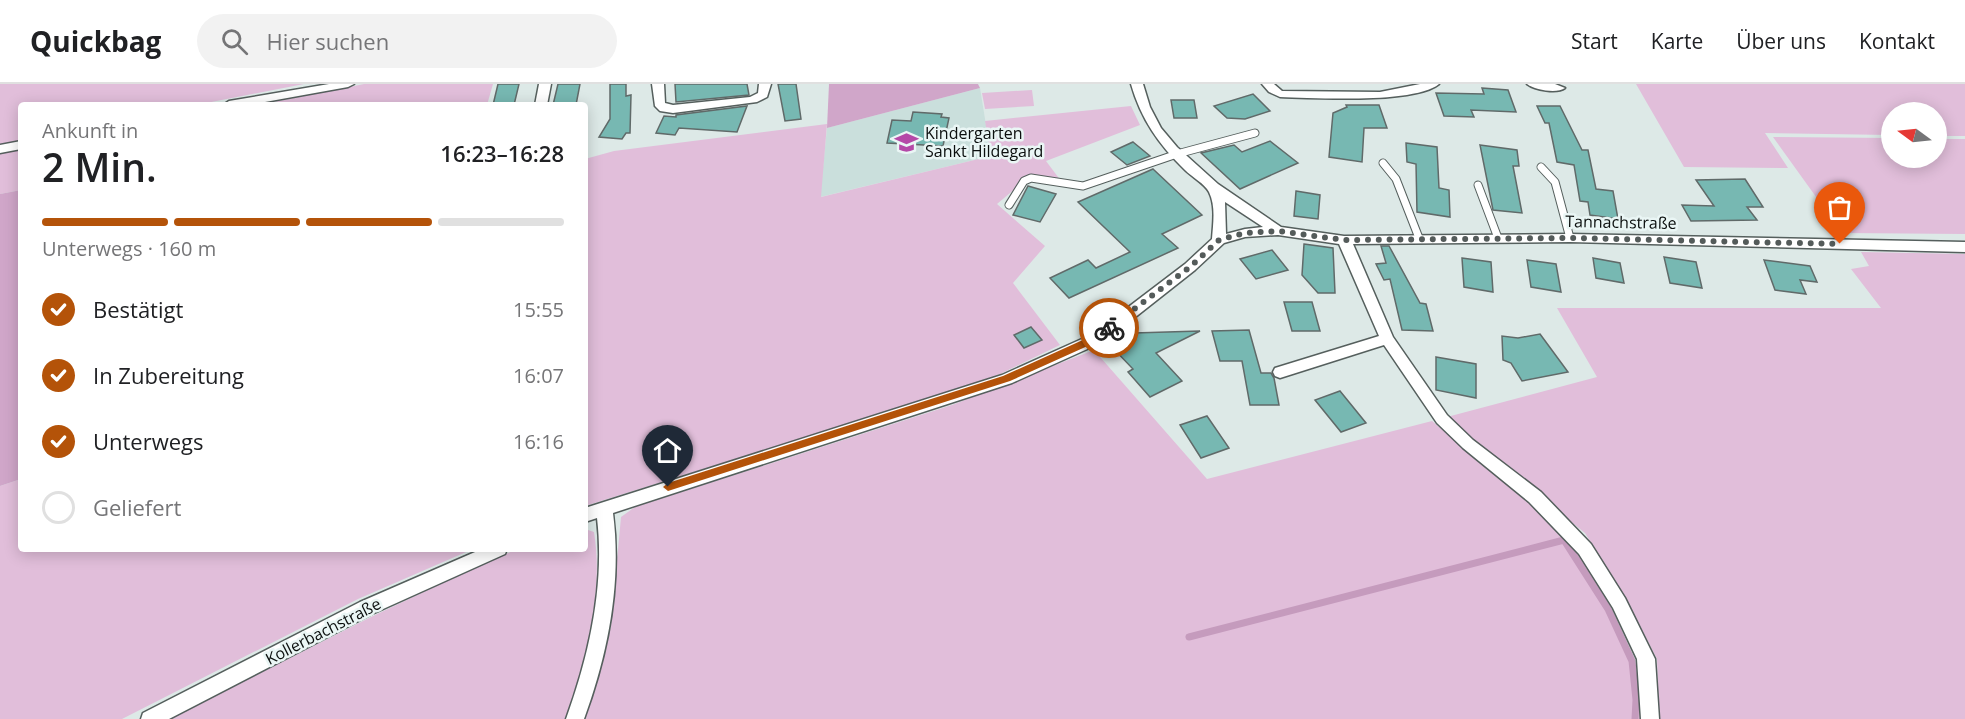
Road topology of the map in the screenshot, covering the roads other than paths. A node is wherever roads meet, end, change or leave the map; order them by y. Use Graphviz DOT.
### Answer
graph roads {
  1 [pos="348,84"];
  2 [pos="545,84"];
  3 [pos="658,84"];
  4 [pos="765,84"];
  5 [pos="1137,84"];
  6 [pos="1268,84"];
  7 [pos="1433,84"];
  8 [pos="1533,84"];
  9 [pos="1559,88"];
  10 [pos="246,102"];
  11 [pos="542,102"];
  12 [pos="1255,133"];
  13 [pos="18,146"];
  14 [pos="0,149"];
  15 [pos="1177,153"];
  16 [pos="1383,163"];
  17 [pos="1541,167"];
  18 [pos="1478,185"];
  19 [pos="1215,189"];
  20 [pos="1009,205"];
  21 [pos="1278,231"];
  22 [pos="1419,238"];
  23 [pos="1498,238"];
  24 [pos="1570,238"];
  25 [pos="1219,240"];
  26 [pos="1344,240"];
  27 [pos="1965,248"];
  28 [pos="1387,339"];
  29 [pos="1280,372"];
  30 [pos="604,508"];
  31 [pos="588,514"];
  32 [pos="492,552"];
  33 [pos="150,719"];
  34 [pos="575,719"];
  35 [pos="1650,719"];
  1 -- 10 [label="street"];
  2 -- 11 [label="street"];
  3 -- 4 [label="street"];
  5 -- 15 [label="street, Tannachstraße"];
  6 -- 7 [label="street"];
  8 -- 9 [label="street"];
  12 -- 15 [label="lane"];
  13 -- 14 [label="street"];
  15 -- 19 [label="street, Tannachstraße"];
  15 -- 20 [label="lane"];
  16 -- 22 [label="lane"];
  17 -- 24 [label="lane"];
  18 -- 23 [label="lane"];
  19 -- 21 [label="street, Tannachstraße"];
  19 -- 25 [label="street"];
  21 -- 25 [label="street, Tannachstraße"];
  21 -- 26 [label="street, Tannachstraße"];
  22 -- 23 [label="street, Tannachstraße"];
  22 -- 26 [label="street, Tannachstraße"];
  23 -- 24 [label="street, Tannachstraße"];
  24 -- 27 [label="street, Tannachstraße"];
  25 -- 30 [label="street"];
  26 -- 28 [label="street"];
  28 -- 29 [label="street"];
  28 -- 35 [label="street"];
  30 -- 31 [label="street"];
  30 -- 34 [label="street"];
  32 -- 33 [label="street, Kollerbachstraße"];
}
